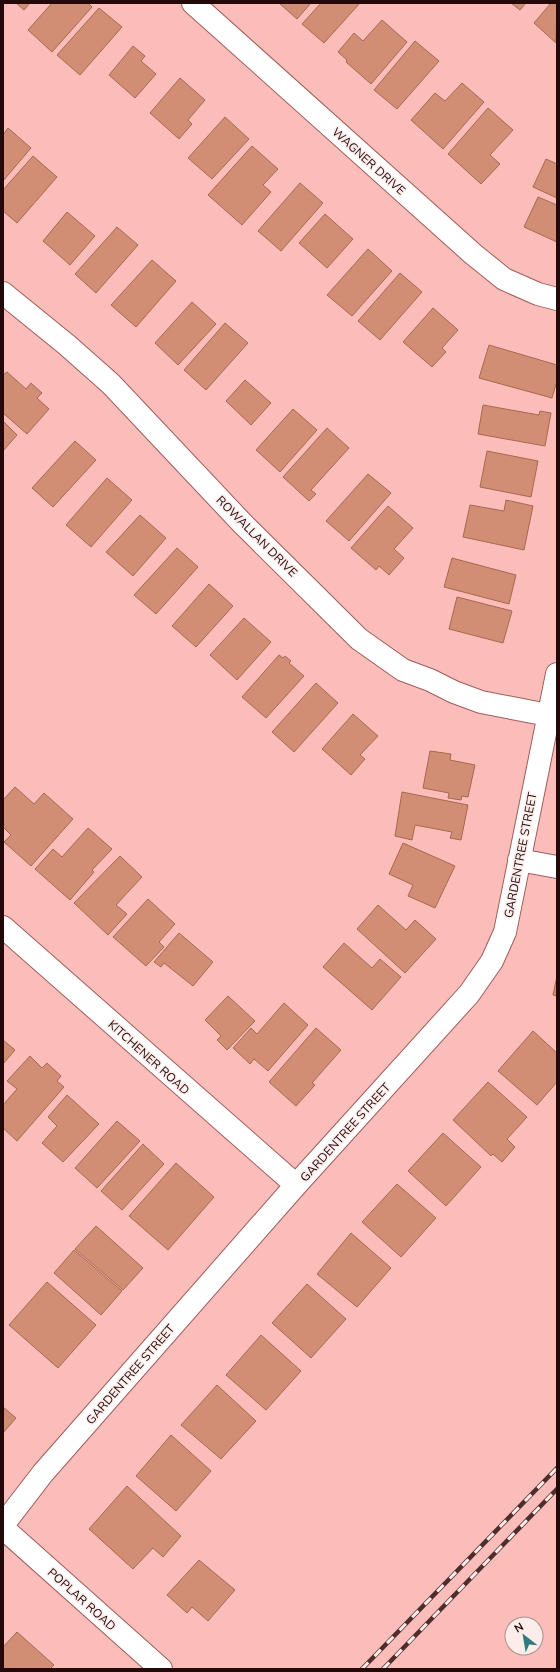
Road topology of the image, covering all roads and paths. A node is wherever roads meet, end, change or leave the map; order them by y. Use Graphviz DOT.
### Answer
graph roads {
  1 [pos="193,3"];
  2 [pos="3,293"];
  3 [pos="557,299"];
  4 [pos="557,674"];
  5 [pos="548,716"];
  6 [pos="519,860"];
  7 [pos="557,867"];
  8 [pos="3,928"];
  9 [pos="296,1185"];
  10 [pos="3,1525"];
  11 [pos="3,1528"];
  12 [pos="161,1669"];
  1 -- 3 [label="street, WAGNER DRIVE"];
  2 -- 5 [label="street, ROWALLAN DRIVE"];
  4 -- 5 [label="street, GARDENTREE STREET"];
  5 -- 6 [label="street, GARDENTREE STREET"];
  6 -- 7 [label="street"];
  6 -- 9 [label="street, GARDENTREE STREET"];
  8 -- 9 [label="street, KITCHENER ROAD"];
  9 -- 10 [label="street, GARDENTREE STREET"];
  11 -- 12 [label="street, POPLAR ROAD"];
}
